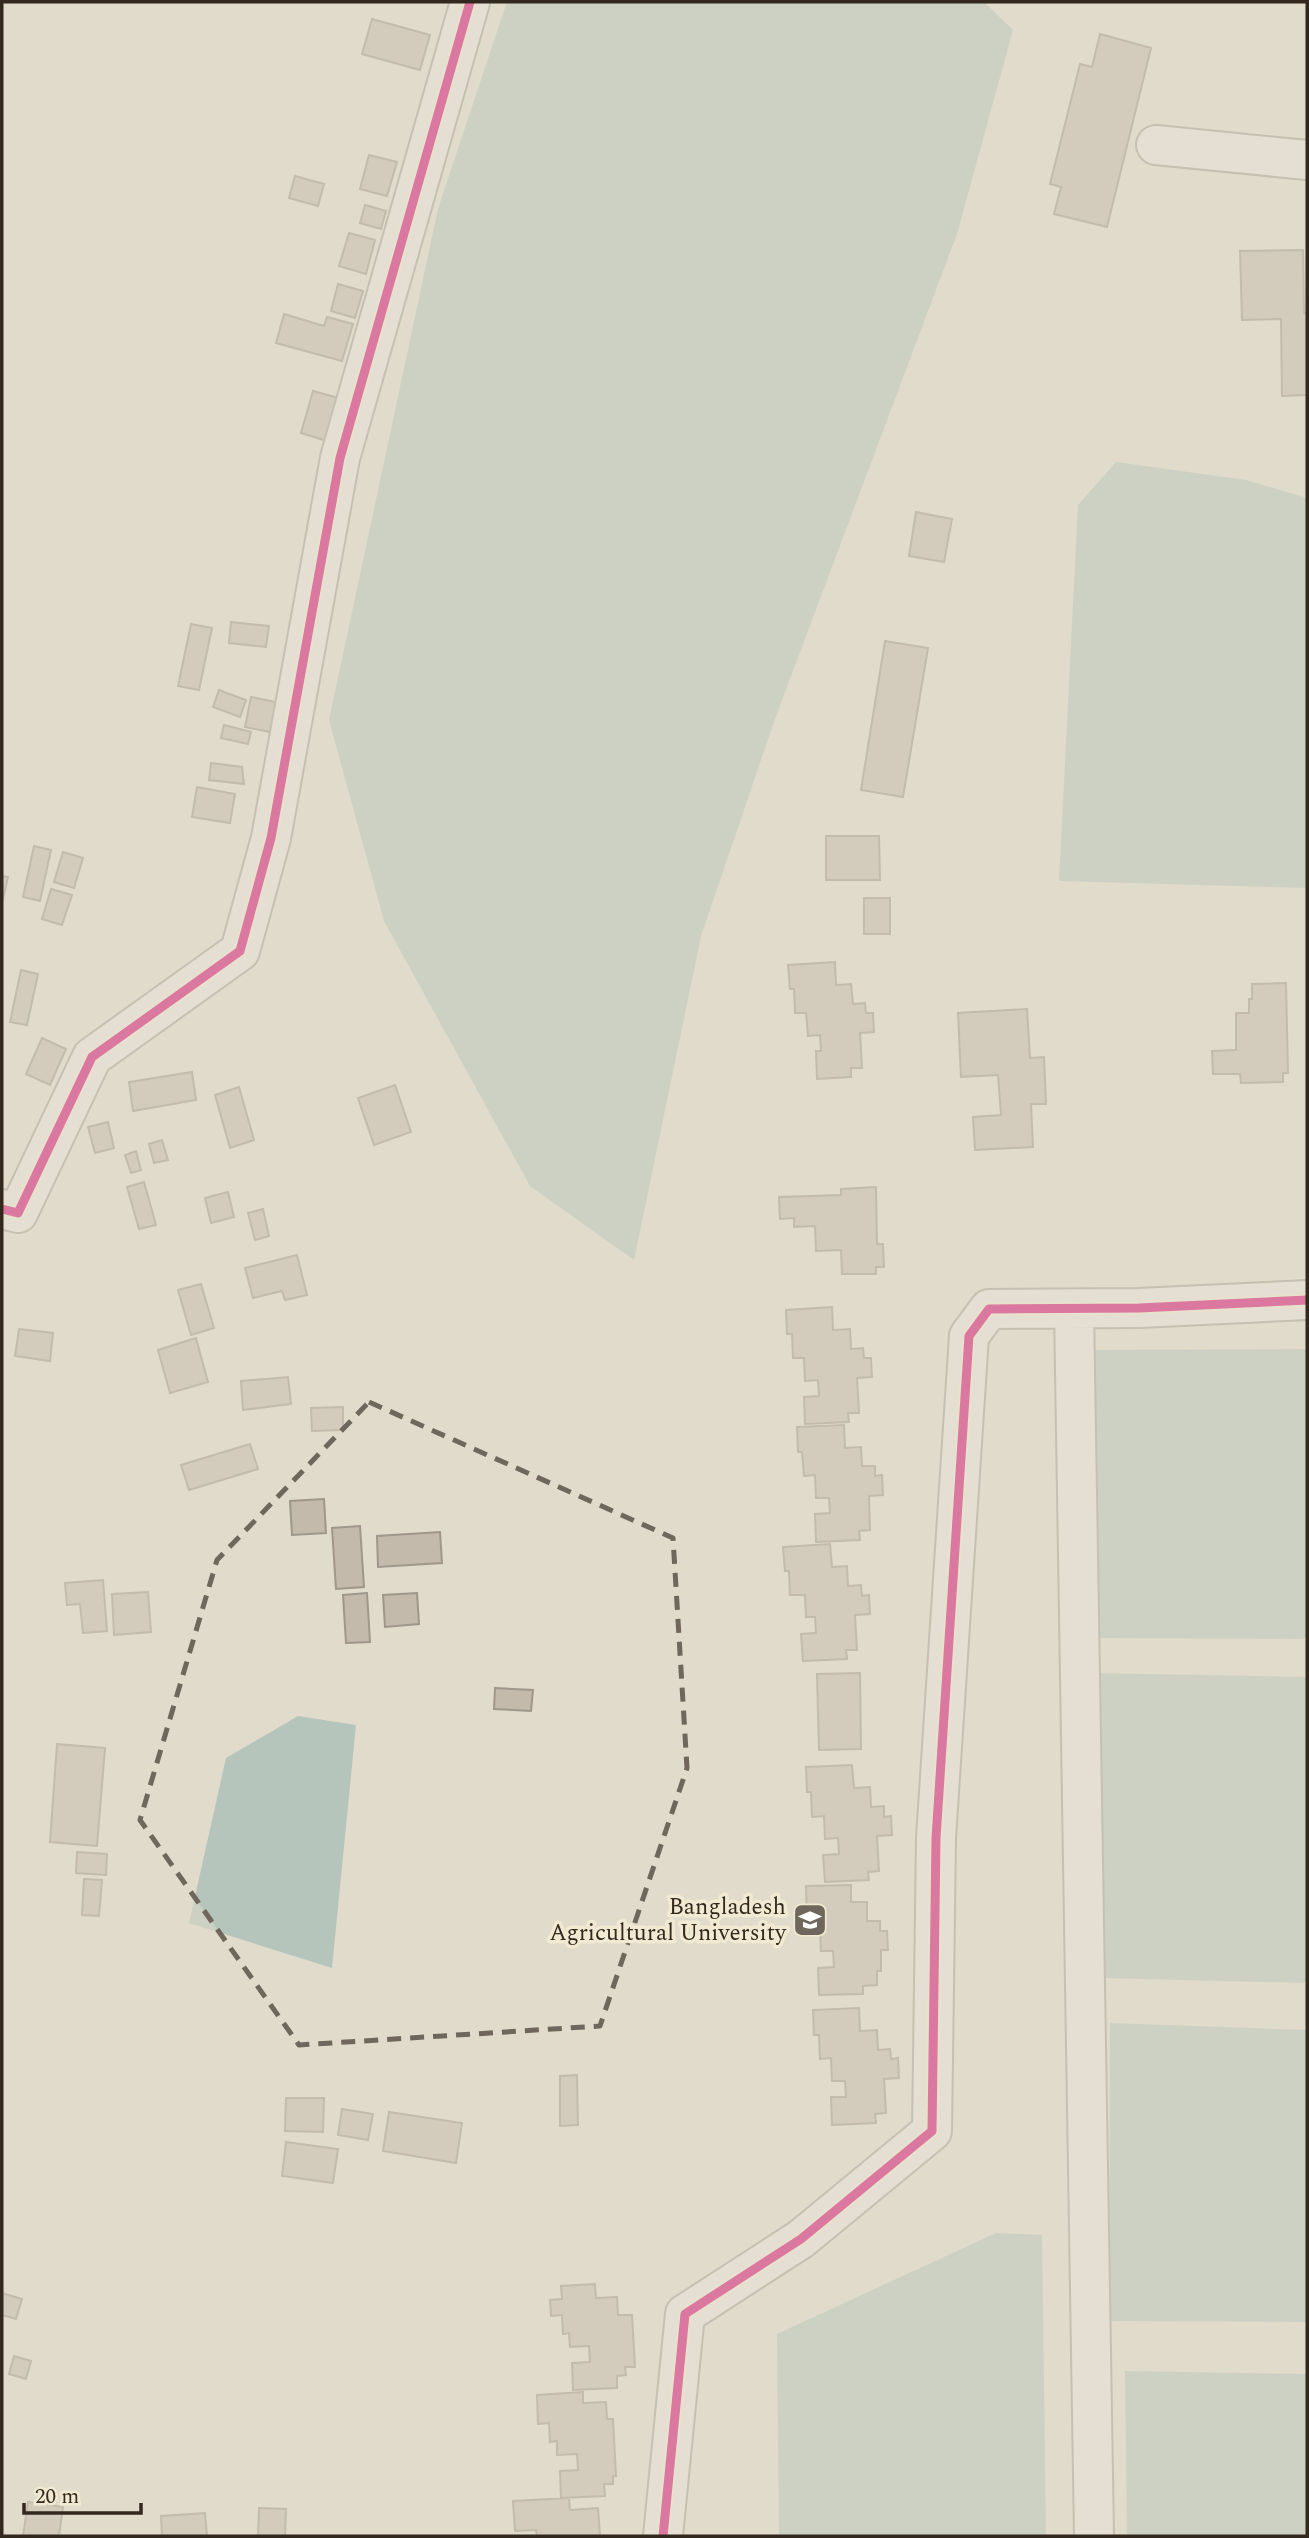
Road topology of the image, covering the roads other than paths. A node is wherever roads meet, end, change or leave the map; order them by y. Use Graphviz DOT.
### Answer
graph roads {
  1 [pos="470,2"];
  2 [pos="1156,145"];
  3 [pos="1307,160"];
  4 [pos="2,1209"];
  5 [pos="1307,1300"];
  6 [pos="1074,1309"];
  7 [pos="663,2536"];
  8 [pos="1094,2536"];
  1 -- 4 [label="street"];
  2 -- 3 [label="street"];
  5 -- 6 [label="street"];
  6 -- 7 [label="street"];
  6 -- 8 [label="street"];
}
